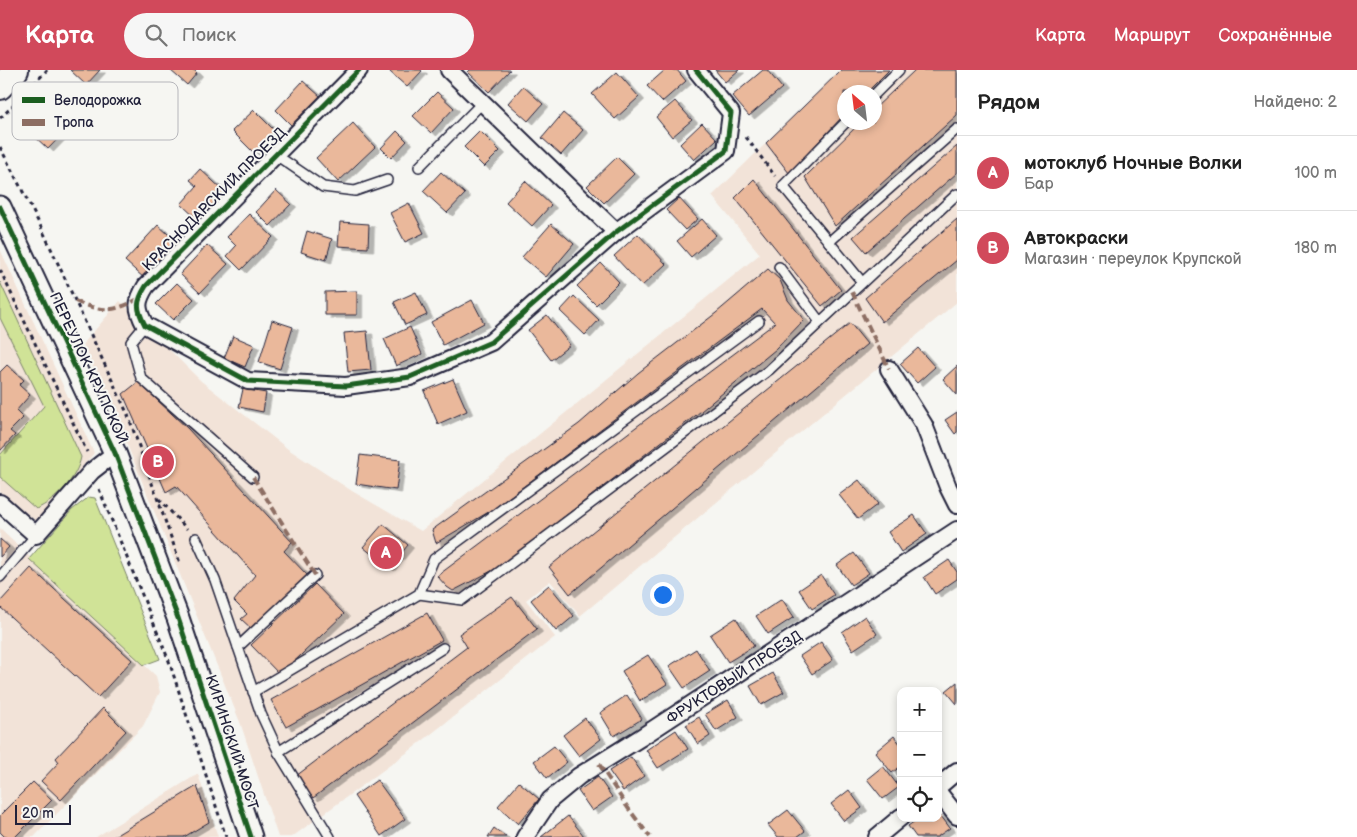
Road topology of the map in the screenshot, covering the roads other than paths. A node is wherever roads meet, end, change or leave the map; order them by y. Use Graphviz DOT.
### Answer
graph roads {
  1 [pos="16,70"];
  2 [pos="359,70"];
  3 [pos="449,70"];
  4 [pos="696,70"];
  5 [pos="899,70"];
  6 [pos="0,87"];
  7 [pos="882,87"];
  8 [pos="482,102"];
  9 [pos="957,129"];
  10 [pos="838,130"];
  11 [pos="276,155"];
  12 [pos="419,167"];
  13 [pos="387,180"];
  14 [pos="957,194"];
  15 [pos="0,207"];
  16 [pos="616,232"];
  17 [pos="829,242"];
  18 [pos="780,267"];
  19 [pos="862,282"];
  20 [pos="759,321"];
  21 [pos="820,322"];
  22 [pos="146,325"];
  23 [pos="889,369"];
  24 [pos="115,453"];
  25 [pos="254,477"];
  26 [pos="0,503"];
  27 [pos="957,505"];
  28 [pos="957,530"];
  29 [pos="36,535"];
  30 [pos="196,538"];
  31 [pos="315,575"];
  32 [pos="0,577"];
  33 [pos="418,594"];
  34 [pos="238,647"];
  35 [pos="444,648"];
  36 [pos="191,655"];
  37 [pos="253,692"];
  38 [pos="278,752"];
  39 [pos="957,771"];
  40 [pos="942,784"];
  41 [pos="942,797"];
  42 [pos="957,816"];
  43 [pos="897,820"];
  44 [pos="250,837"];
  45 [pos="330,837"];
  46 [pos="525,837"];
  47 [pos="877,837"];
  1 -- 6 [label="main road"];
  2 -- 11 [label="street, КРАСНОДАРСКИЙ ПРОЕЗД"];
  3 -- 8 [label="street"];
  4 -- 16 [label="street"];
  5 -- 7 [label="lane"];
  8 -- 12 [label="lane"];
  8 -- 16 [label="street"];
  9 -- 17 [label="lane"];
  10 -- 17 [label="lane"];
  11 -- 13 [label="lane"];
  11 -- 22 [label="street, КРАСНОДАРСКИЙ ПРОЕЗД"];
  14 -- 19 [label="lane"];
  15 -- 24 [label="street, ПЕРЕУЛОК КРУПСКОЙ"];
  16 -- 22 [label="street"];
  17 -- 19 [label="lane"];
  18 -- 21 [label="lane"];
  19 -- 21 [label="lane"];
  20 -- 33 [label="lane"];
  21 -- 33 [label="lane"];
  22 -- 25 [label="lane"];
  23 -- 27 [label="street"];
  24 -- 29 [label="street"];
  24 -- 36 [label="street, ПЕРЕУЛОК КРУПСКОЙ"];
  26 -- 29 [label="street"];
  28 -- 46 [label="street, ФРУКТОВЫЙ ПРОЕЗД"];
  29 -- 32 [label="lane"];
  30 -- 34 [label="lane"];
  31 -- 34 [label="lane"];
  33 -- 37 [label="lane"];
  34 -- 37 [label="lane"];
  35 -- 38 [label="lane"];
  36 -- 44 [label="street, КИРИНСКИЙ МОСТ"];
  37 -- 38 [label="lane"];
  38 -- 45 [label="lane"];
  39 -- 40 [label="street"];
  41 -- 42 [label="street"];
  43 -- 47 [label="street"];
}
